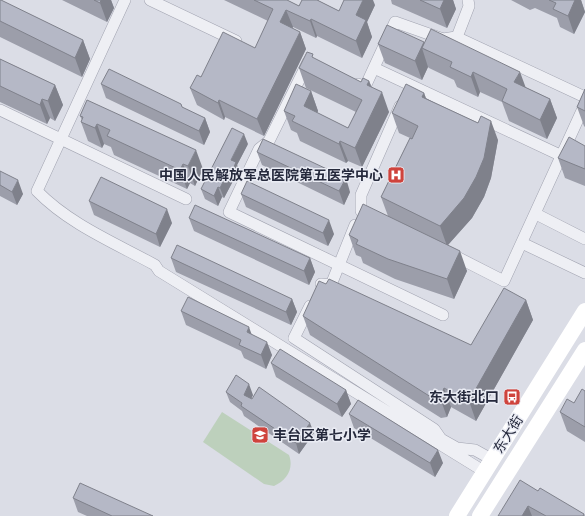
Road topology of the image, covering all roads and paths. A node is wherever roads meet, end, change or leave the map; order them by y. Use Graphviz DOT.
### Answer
graph roads {
  1 [pos="124,0"];
  2 [pos="150,0"];
  3 [pos="468,0"];
  4 [pos="457,37"];
  5 [pos="246,46"];
  6 [pos="316,63"];
  7 [pos="374,68"];
  8 [pos="351,80"];
  9 [pos="409,85"];
  10 [pos="585,97"];
  11 [pos="585,104"];
  12 [pos="0,110"];
  13 [pos="60,139"];
  14 [pos="562,156"];
  15 [pos="186,199"];
  16 [pos="536,214"];
  17 [pos="585,239"];
  18 [pos="522,243"];
  19 [pos="437,248"];
  20 [pos="339,264"];
  21 [pos="585,273"];
  22 [pos="585,311"];
  23 [pos="443,315"];
  24 [pos="585,350"];
  25 [pos="489,466"];
  26 [pos="457,516"];
  27 [pos="480,516"];
  1 -- 13 [label="street"];
  2 -- 5 [label="street"];
  3 -- 4 [label="street"];
  4 -- 7 [label="street"];
  4 -- 10 [label="street"];
  6 -- 20 [label="street"];
  7 -- 8 [label="street"];
  7 -- 9 [label="street"];
  9 -- 14 [label="street"];
  9 -- 20 [label="street"];
  11 -- 14 [label="street"];
  12 -- 13 [label="street"];
  13 -- 15 [label="street"];
  13 -- 25 [label="street"];
  14 -- 16 [label="street"];
  16 -- 17 [label="street"];
  16 -- 18 [label="street"];
  18 -- 19 [label="street"];
  18 -- 21 [label="street"];
  20 -- 23 [label="street"];
  20 -- 25 [label="street"];
  22 -- 25 [label="main road, 东大街"];
  24 -- 27 [label="main road, 东大街"];
  25 -- 26 [label="main road, 东大街"];
}
